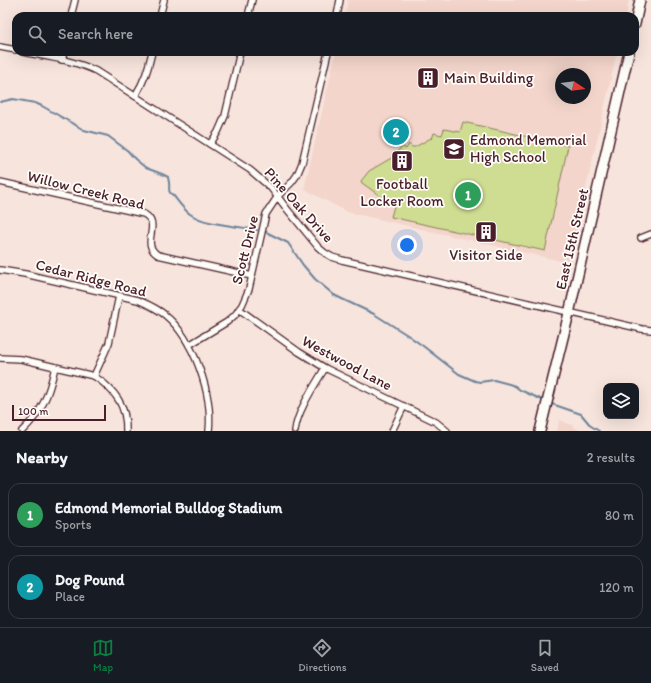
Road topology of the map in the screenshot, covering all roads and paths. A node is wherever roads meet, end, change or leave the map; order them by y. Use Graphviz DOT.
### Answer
graph roads {
  1 [pos="75,0"];
  2 [pos="164,0"];
  3 [pos="252,0"];
  4 [pos="340,0"];
  5 [pos="640,0"];
  6 [pos="72,12"];
  7 [pos="161,12"];
  8 [pos="249,12"];
  9 [pos="337,12"];
  10 [pos="638,12"];
  11 [pos="0,47"];
  12 [pos="12,49"];
  13 [pos="42,56"];
  14 [pos="63,56"];
  15 [pos="151,56"];
  16 [pos="239,56"];
  17 [pos="327,56"];
  18 [pos="628,56"];
  19 [pos="62,60"];
  20 [pos="135,96"];
  21 [pos="210,144"];
  22 [pos="0,182"];
  23 [pos="278,196"];
  24 [pos="651,234"];
  25 [pos="641,238"];
  26 [pos="0,270"];
  27 [pos="252,276"];
  28 [pos="119,296"];
  29 [pos="239,309"];
  30 [pos="569,312"];
  31 [pos="651,330"];
  32 [pos="189,345"];
  33 [pos="0,358"];
  34 [pos="56,367"];
  35 [pos="325,368"];
  36 [pos="94,376"];
  37 [pos="404,406"];
  38 [pos="22,431"];
  39 [pos="126,431"];
  40 [pos="209,431"];
  41 [pos="295,431"];
  42 [pos="392,431"];
  43 [pos="447,431"];
  44 [pos="540,431"];
  1 -- 6 [label="street"];
  2 -- 7 [label="street"];
  3 -- 8 [label="street"];
  4 -- 9 [label="street"];
  5 -- 10 [label="main road"];
  11 -- 12 [label="street"];
  13 -- 19 [label="street, Pine Oak Drive"];
  14 -- 19 [label="street"];
  15 -- 20 [label="street"];
  16 -- 21 [label="street"];
  17 -- 23 [label="street, Scott Drive"];
  18 -- 30 [label="main road, East 15th Street"];
  19 -- 20 [label="street, Pine Oak Drive"];
  20 -- 21 [label="street, Pine Oak Drive"];
  21 -- 23 [label="street, Pine Oak Drive"];
  22 -- 27 [label="street, Willow Creek Road"];
  23 -- 27 [label="street, Scott Drive"];
  23 -- 30 [label="street, Pine Oak Drive"];
  24 -- 25 [label="street"];
  26 -- 28 [label="street, Cedar Ridge Road"];
  27 -- 29 [label="street, Scott Drive"];
  28 -- 32 [label="street, Cedar Ridge Road"];
  28 -- 36 [label="street"];
  29 -- 32 [label="street, Scott Drive"];
  29 -- 35 [label="street, Westwood Lane"];
  30 -- 31 [label="street, Pine Oak Drive"];
  30 -- 44 [label="main road, East 15th Street"];
  32 -- 40 [label="street, Cedar Ridge Road"];
  33 -- 34 [label="street"];
  34 -- 36 [label="street"];
  34 -- 38 [label="street"];
  35 -- 37 [label="street, Westwood Lane"];
  35 -- 41 [label="street"];
  36 -- 39 [label="street"];
  37 -- 42 [label="street"];
  37 -- 43 [label="street, Westwood Lane"];
}
